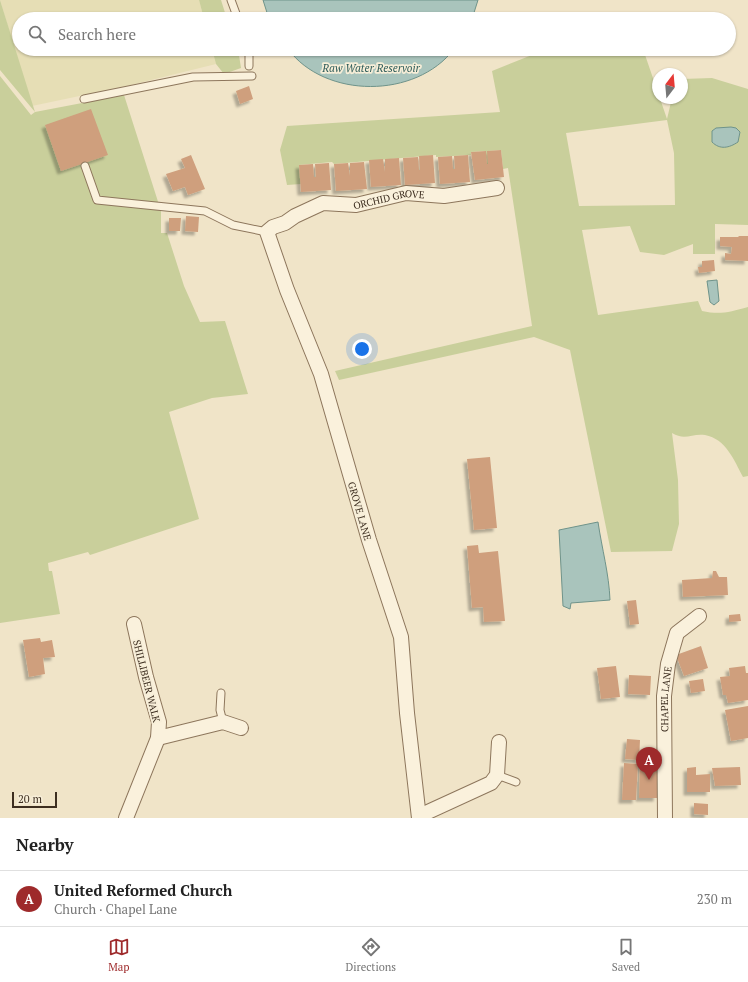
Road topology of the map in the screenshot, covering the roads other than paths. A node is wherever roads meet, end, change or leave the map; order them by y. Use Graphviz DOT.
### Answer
graph roads {
  1 [pos="231,0"];
  2 [pos="235,12"];
  3 [pos="249,56"];
  4 [pos="249,66"];
  5 [pos="252,76"];
  6 [pos="84,99"];
  7 [pos="85,166"];
  8 [pos="498,188"];
  9 [pos="267,232"];
  10 [pos="699,616"];
  11 [pos="134,624"];
  12 [pos="221,692"];
  13 [pos="224,722"];
  14 [pos="241,728"];
  15 [pos="158,738"];
  16 [pos="499,742"];
  17 [pos="497,775"];
  18 [pos="516,782"];
  19 [pos="419,817"];
  20 [pos="126,818"];
  21 [pos="665,818"];
  1 -- 2 [label="lane"];
  3 -- 4 [label="lane"];
  5 -- 6 [label="lane"];
  7 -- 9 [label="lane"];
  8 -- 9 [label="street, ORCHID GROVE"];
  9 -- 19 [label="street, GROVE LANE"];
  10 -- 21 [label="street, CHAPEL LANE"];
  11 -- 15 [label="street, SHILLIBEER WALK"];
  12 -- 13 [label="lane"];
  13 -- 14 [label="street"];
  13 -- 15 [label="street"];
  15 -- 20 [label="street, SHILLIBEER WALK"];
  16 -- 17 [label="street"];
  17 -- 18 [label="lane"];
  17 -- 19 [label="street"];
}
